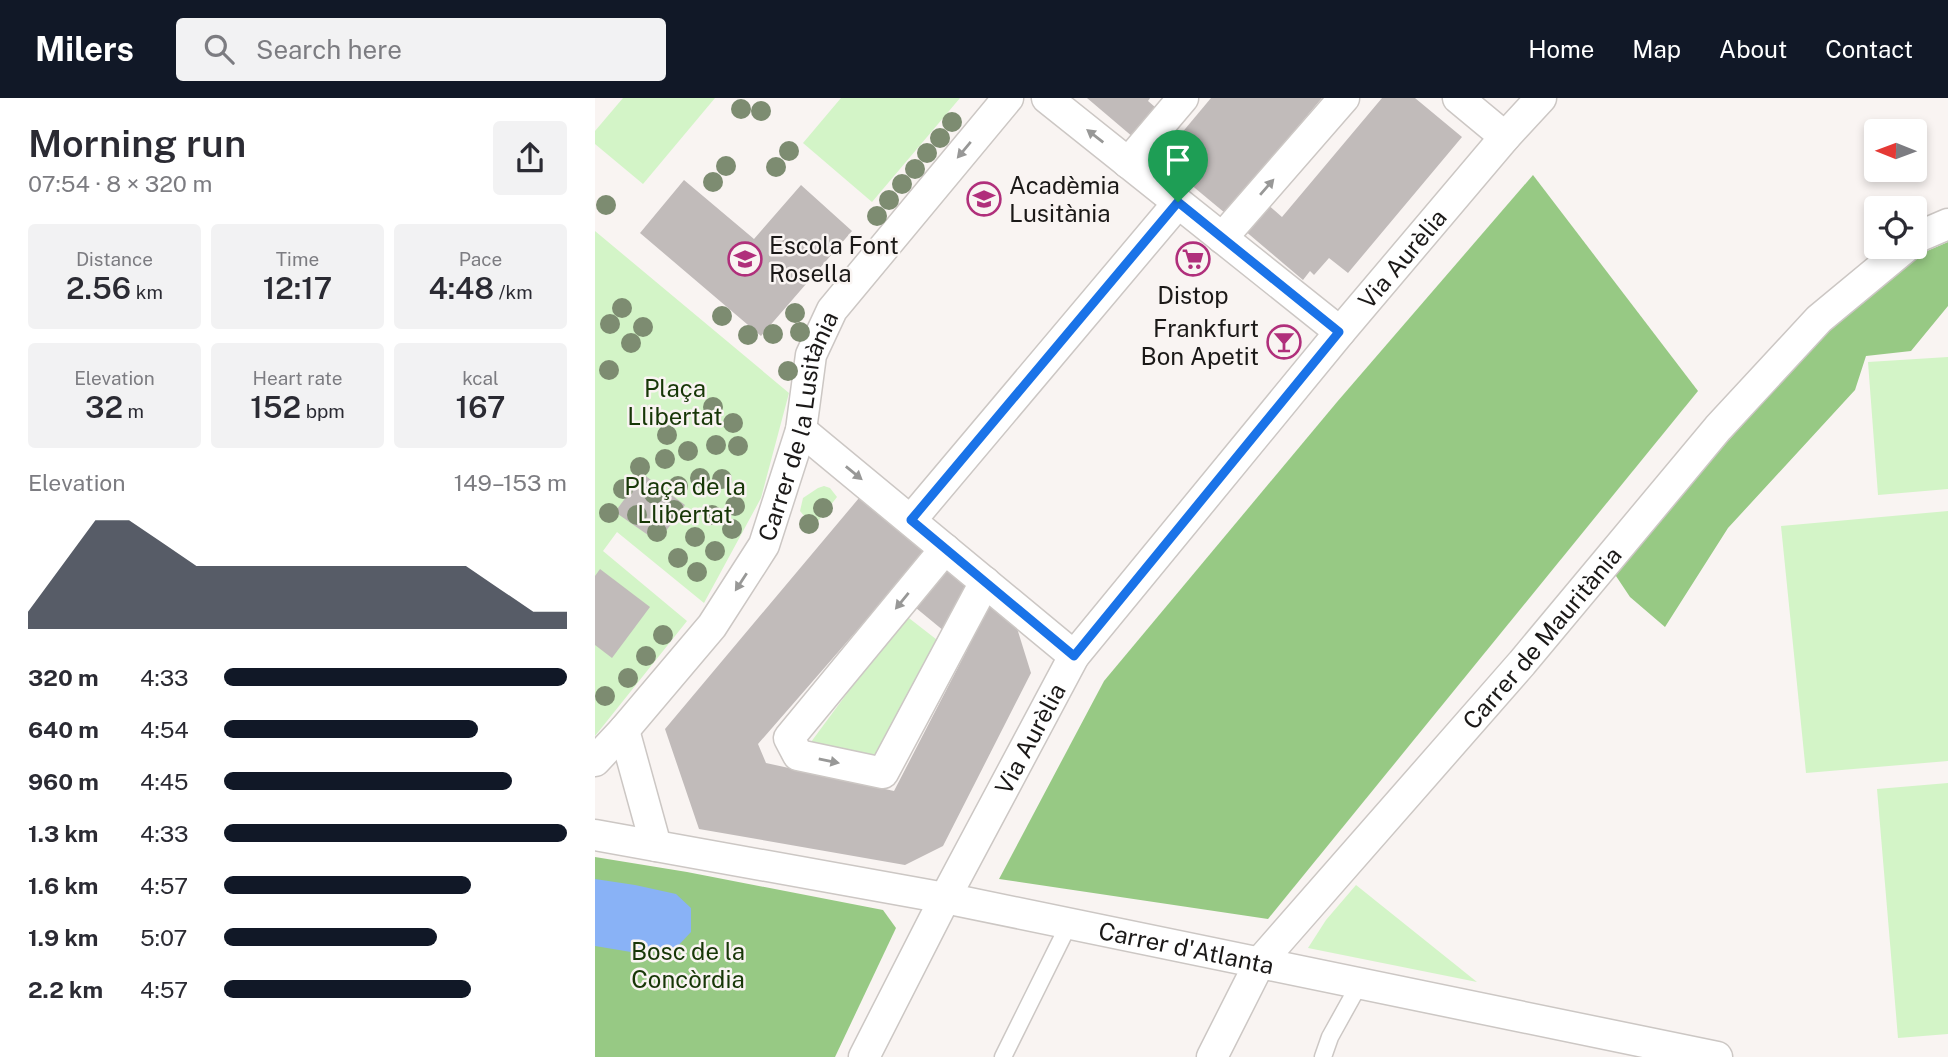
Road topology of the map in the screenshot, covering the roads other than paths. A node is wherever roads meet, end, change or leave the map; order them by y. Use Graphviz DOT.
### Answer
graph roads {
  1 [pos="1008,98"];
  2 [pos="1047,98"];
  3 [pos="1183,98"];
  4 [pos="1344,98"];
  5 [pos="1458,98"];
  6 [pos="1541,98"];
  7 [pos="1505,137"];
  8 [pos="1128,163"];
  9 [pos="1178,202"];
  10 [pos="1948,224"];
  11 [pos="1927,233"];
  12 [pos="1222,239"];
  13 [pos="1892,259"];
  14 [pos="1339,332"];
  15 [pos="801,430"];
  16 [pos="911,520"];
  17 [pos="945,549"];
  18 [pos="985,582"];
  19 [pos="1074,656"];
  20 [pos="624,730"];
  21 [pos="595,761"];
  22 [pos="595,835"];
  23 [pos="656,846"];
  24 [pos="945,898"];
  25 [pos="1069,923"];
  26 [pos="1260,962"];
  27 [pos="1360,983"];
  28 [pos="864,1057"];
  29 [pos="1003,1057"];
  30 [pos="1212,1057"];
  31 [pos="1323,1057"];
  32 [pos="1717,1057"];
  1 -- 15 [label="street, Carrer de la Lusitània, one-way"];
  8 -- 2 [label="street, one-way"];
  3 -- 8 [label="street"];
  12 -- 4 [label="street, one-way"];
  5 -- 7 [label="street"];
  6 -- 7 [label="street, Via Aurèlia"];
  7 -- 14 [label="street, Via Aurèlia"];
  8 -- 9 [label="street"];
  9 -- 12 [label="street"];
  9 -- 16 [label="street"];
  10 -- 11 [label="street"];
  12 -- 14 [label="street"];
  13 -- 26 [label="street, Carrer de Mauritània"];
  14 -- 19 [label="street, Via Aurèlia"];
  15 -- 16 [label="street, one-way"];
  15 -- 20 [label="street, Carrer de la Lusitània, one-way"];
  16 -- 17 [label="street"];
  17 -- 18 [label="street"];
  17 -- 18 [label="street, one-way"];
  18 -- 19 [label="street"];
  19 -- 24 [label="street, Via Aurèlia"];
  20 -- 21 [label="street, Carrer de la Lusitània"];
  20 -- 23 [label="street"];
  22 -- 23 [label="street, Carrer d'Atlanta"];
  23 -- 24 [label="street, Carrer d'Atlanta"];
  24 -- 25 [label="street, Carrer d'Atlanta"];
  24 -- 28 [label="street, Via Aurèlia"];
  25 -- 26 [label="street, Carrer d'Atlanta"];
  25 -- 29 [label="lane"];
  26 -- 27 [label="street, Carrer d'Atlanta"];
  26 -- 30 [label="street, Carrer de Mauritània"];
  27 -- 31 [label="lane"];
  27 -- 32 [label="street, Carrer d'Atlanta"];
}
